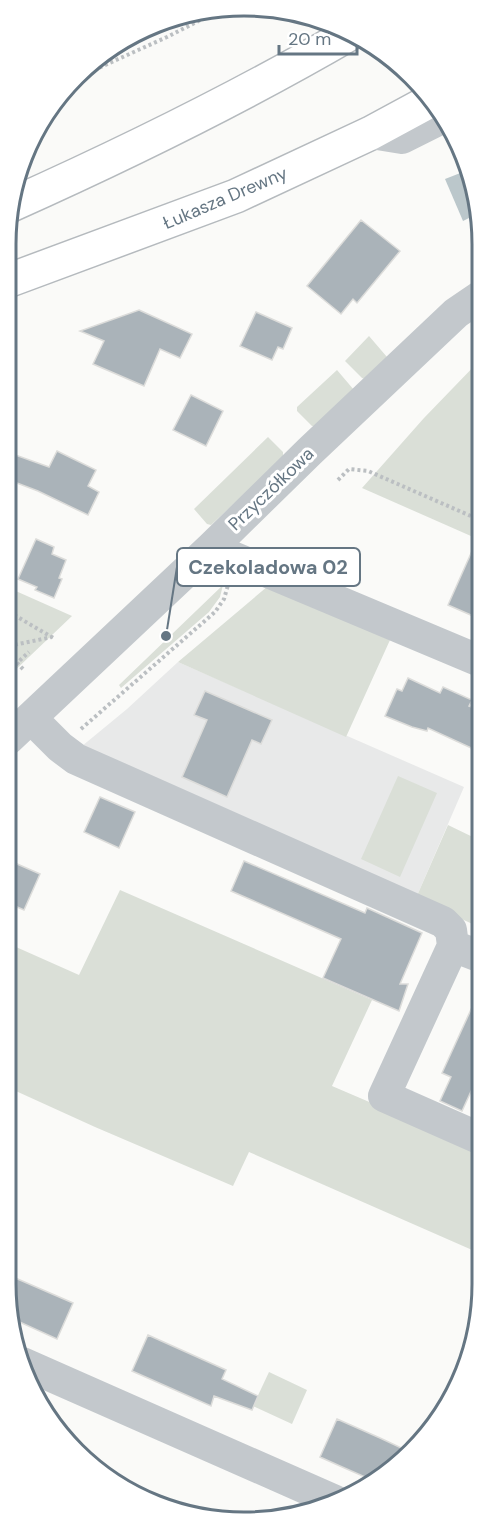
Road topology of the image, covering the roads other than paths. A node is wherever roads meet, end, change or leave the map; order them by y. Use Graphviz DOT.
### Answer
graph roads {
  1 [pos="342,38"];
  2 [pos="424,104"];
  3 [pos="436,121"];
  4 [pos="371,133"];
  5 [pos="21,200"];
  6 [pos="16,278"];
  7 [pos="468,305"];
  8 [pos="222,553"];
  9 [pos="472,658"];
  10 [pos="31,718"];
  11 [pos="16,732"];
  12 [pos="466,951"];
  13 [pos="472,1135"];
  14 [pos="32,1368"];
  15 [pos="326,1497"];
  1 -- 5 [label="main road"];
  2 -- 4 [label="main road, Łukasza Drewny"];
  3 -- 4 [label="street"];
  4 -- 6 [label="main road, Łukasza Drewny"];
  7 -- 8 [label="street, Przyczółkowa"];
  8 -- 9 [label="street"];
  8 -- 10 [label="street, Przyczółkowa"];
  10 -- 11 [label="street, Przyczółkowa"];
  10 -- 12 [label="street"];
  12 -- 13 [label="street"];
  14 -- 15 [label="street"];
}
